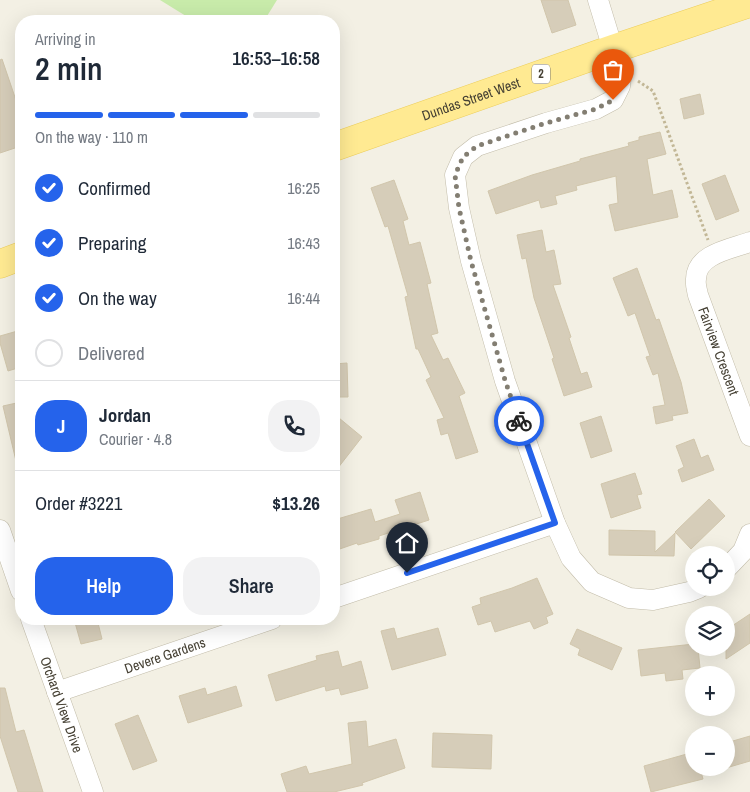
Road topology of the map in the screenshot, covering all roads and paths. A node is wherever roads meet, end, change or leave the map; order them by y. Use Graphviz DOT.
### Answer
graph roads {
  1 [pos="598,0"];
  2 [pos="750,3"];
  3 [pos="617,59"];
  4 [pos="340,146"];
  5 [pos="750,242"];
  6 [pos="713,254"];
  7 [pos="15,258"];
  8 [pos="0,264"];
  9 [pos="750,436"];
  10 [pos="555,523"];
  11 [pos="0,530"];
  12 [pos="750,534"];
  13 [pos="735,560"];
  14 [pos="15,573"];
  15 [pos="685,593"];
  16 [pos="340,596"];
  17 [pos="33,625"];
  18 [pos="254,625"];
  19 [pos="56,692"];
  20 [pos="93,792"];
  1 -- 3 [label="street"];
  2 -- 3 [label="main road, Dundas Street West / 2"];
  3 -- 4 [label="main road, Dundas Street West / 2"];
  3 -- 6 [label="path"];
  3 -- 10 [label="street"];
  5 -- 6 [label="street"];
  6 -- 9 [label="street, Fairview Crescent"];
  7 -- 8 [label="main road"];
  10 -- 15 [label="street"];
  10 -- 16 [label="street"];
  11 -- 14 [label="street"];
  12 -- 13 [label="street"];
  17 -- 19 [label="street, Orchard View Drive"];
  18 -- 19 [label="street, Devere Gardens"];
  19 -- 20 [label="street, Orchard View Drive"];
}
